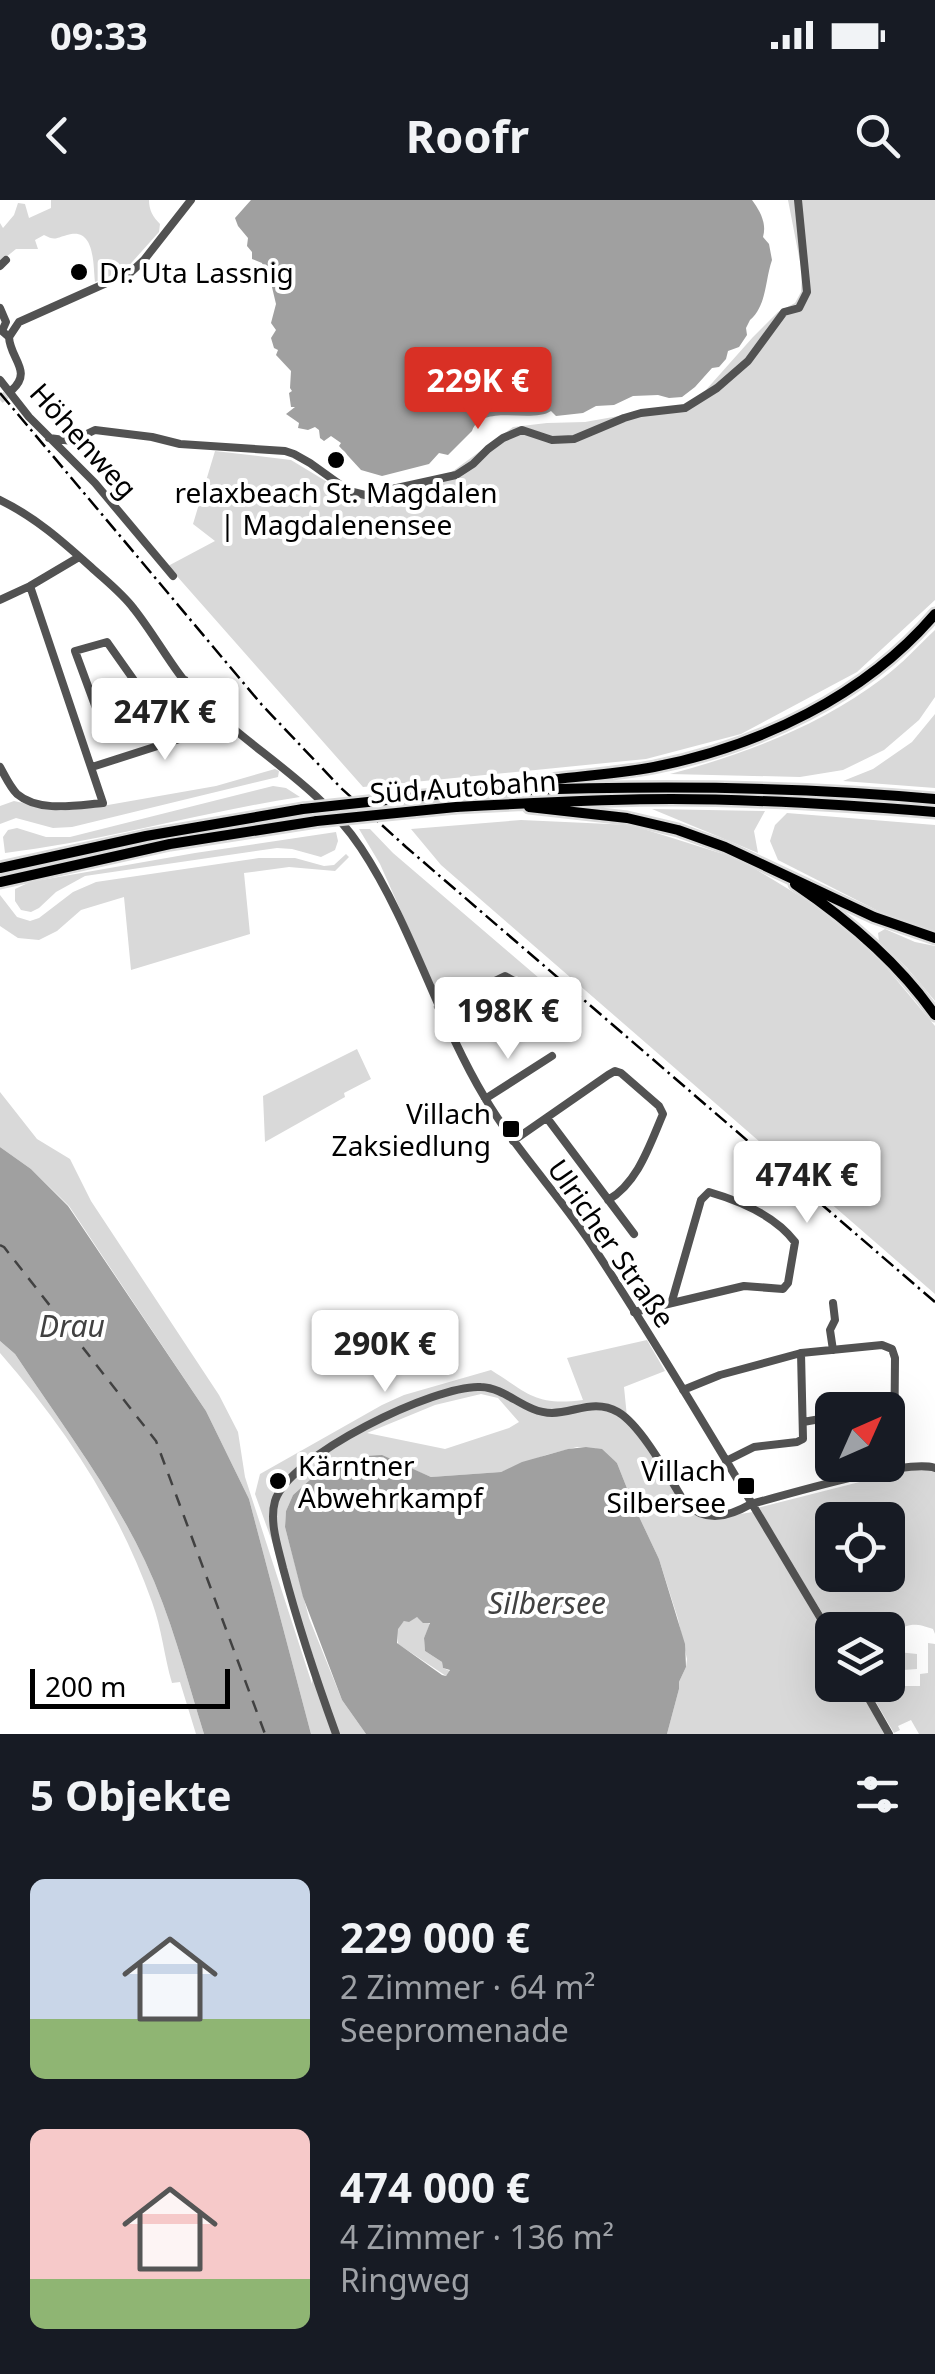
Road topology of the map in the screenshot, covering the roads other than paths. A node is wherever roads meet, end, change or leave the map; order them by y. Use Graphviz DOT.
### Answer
graph roads {
  1 [pos="191,200"];
  2 [pos="798,200"];
  3 [pos="0,308"];
  4 [pos="4,335"];
  5 [pos="0,380"];
  6 [pos="12,390"];
  7 [pos="49,438"];
  8 [pos="0,500"];
  9 [pos="79,556"];
  10 [pos="173,576"];
  11 [pos="30,586"];
  12 [pos="0,600"];
  13 [pos="935,614"];
  14 [pos="185,680"];
  15 [pos="143,693"];
  16 [pos="226,724"];
  17 [pos="0,767"];
  18 [pos="92,768"];
  19 [pos="504,790"];
  20 [pos="935,799"];
  21 [pos="514,804"];
  22 [pos="935,812"];
  23 [pos="769,867"];
  24 [pos="0,868"];
  25 [pos="0,882"];
  26 [pos="935,938"];
  27 [pos="470,993"];
  28 [pos="438,1007"];
  29 [pos="935,1014"];
  30 [pos="552,1056"];
  31 [pos="485,1099"];
  32 [pos="547,1118"];
  33 [pos="513,1141"];
  34 [pos="608,1200"];
  35 [pos="634,1234"];
  36 [pos="672,1302"];
  37 [pos="833,1303"];
  38 [pos="634,1312"];
  39 [pos="833,1350"];
  40 [pos="801,1354"];
  41 [pos="684,1390"];
  42 [pos="894,1392"];
  43 [pos="815,1420"];
  44 [pos="803,1422"];
  45 [pos="726,1461"];
  46 [pos="905,1467"];
  47 [pos="935,1468"];
  48 [pos="838,1482"];
  49 [pos="751,1504"];
  50 [pos="817,1612"];
  51 [pos="871,1702"];
  52 [pos="336,1734"];
  53 [pos="889,1734"];
  1 -- 4 [label="street"];
  2 -- 7 [label="street"];
  3 -- 4 [label="street"];
  4 -- 6 [label="street"];
  5 -- 7 [label="street, Höhenweg"];
  7 -- 10 [label="street, Höhenweg"];
  8 -- 9 [label="street, Ulricher Straße"];
  9 -- 11 [label="street"];
  9 -- 14 [label="street, Ulricher Straße"];
  11 -- 12 [label="street"];
  11 -- 18 [label="street"];
  13 -- 19 [label="highway"];
  14 -- 15 [label="street"];
  14 -- 16 [label="street, Ulricher Straße"];
  15 -- 15 [label="street"];
  16 -- 18 [label="street"];
  16 -- 28 [label="street, Ulricher Straße"];
  17 -- 18 [label="street"];
  19 -- 20 [label="highway, Süd Autobahn"];
  19 -- 24 [label="highway, Süd Autobahn, bridge"];
  21 -- 22 [label="highway, Süd Autobahn"];
  21 -- 23 [label="highway"];
  21 -- 25 [label="highway, Süd Autobahn, bridge"];
  23 -- 26 [label="highway"];
  23 -- 29 [label="highway"];
  27 -- 27 [label="street"];
  27 -- 28 [label="street"];
  28 -- 31 [label="street, Ulricher Straße"];
  30 -- 31 [label="street"];
  31 -- 33 [label="street, Ulricher Straße"];
  32 -- 33 [label="street"];
  32 -- 34 [label="street"];
  32 -- 34 [label="street"];
  33 -- 38 [label="street, Ulricher Straße"];
  34 -- 35 [label="street"];
  36 -- 36 [label="street"];
  36 -- 38 [label="street"];
  37 -- 39 [label="street"];
  38 -- 41 [label="street, Ulricher Straße"];
  39 -- 40 [label="street"];
  39 -- 42 [label="street"];
  40 -- 41 [label="street"];
  40 -- 44 [label="street"];
  41 -- 45 [label="street, Ulricher Straße"];
  43 -- 44 [label="street"];
  44 -- 45 [label="street"];
  45 -- 49 [label="street, Ulricher Straße"];
  46 -- 47 [label="street"];
  48 -- 49 [label="street"];
  49 -- 50 [label="street, Ulricher Straße"];
  49 -- 52 [label="street"];
  51 -- 53 [label="street"];
}
